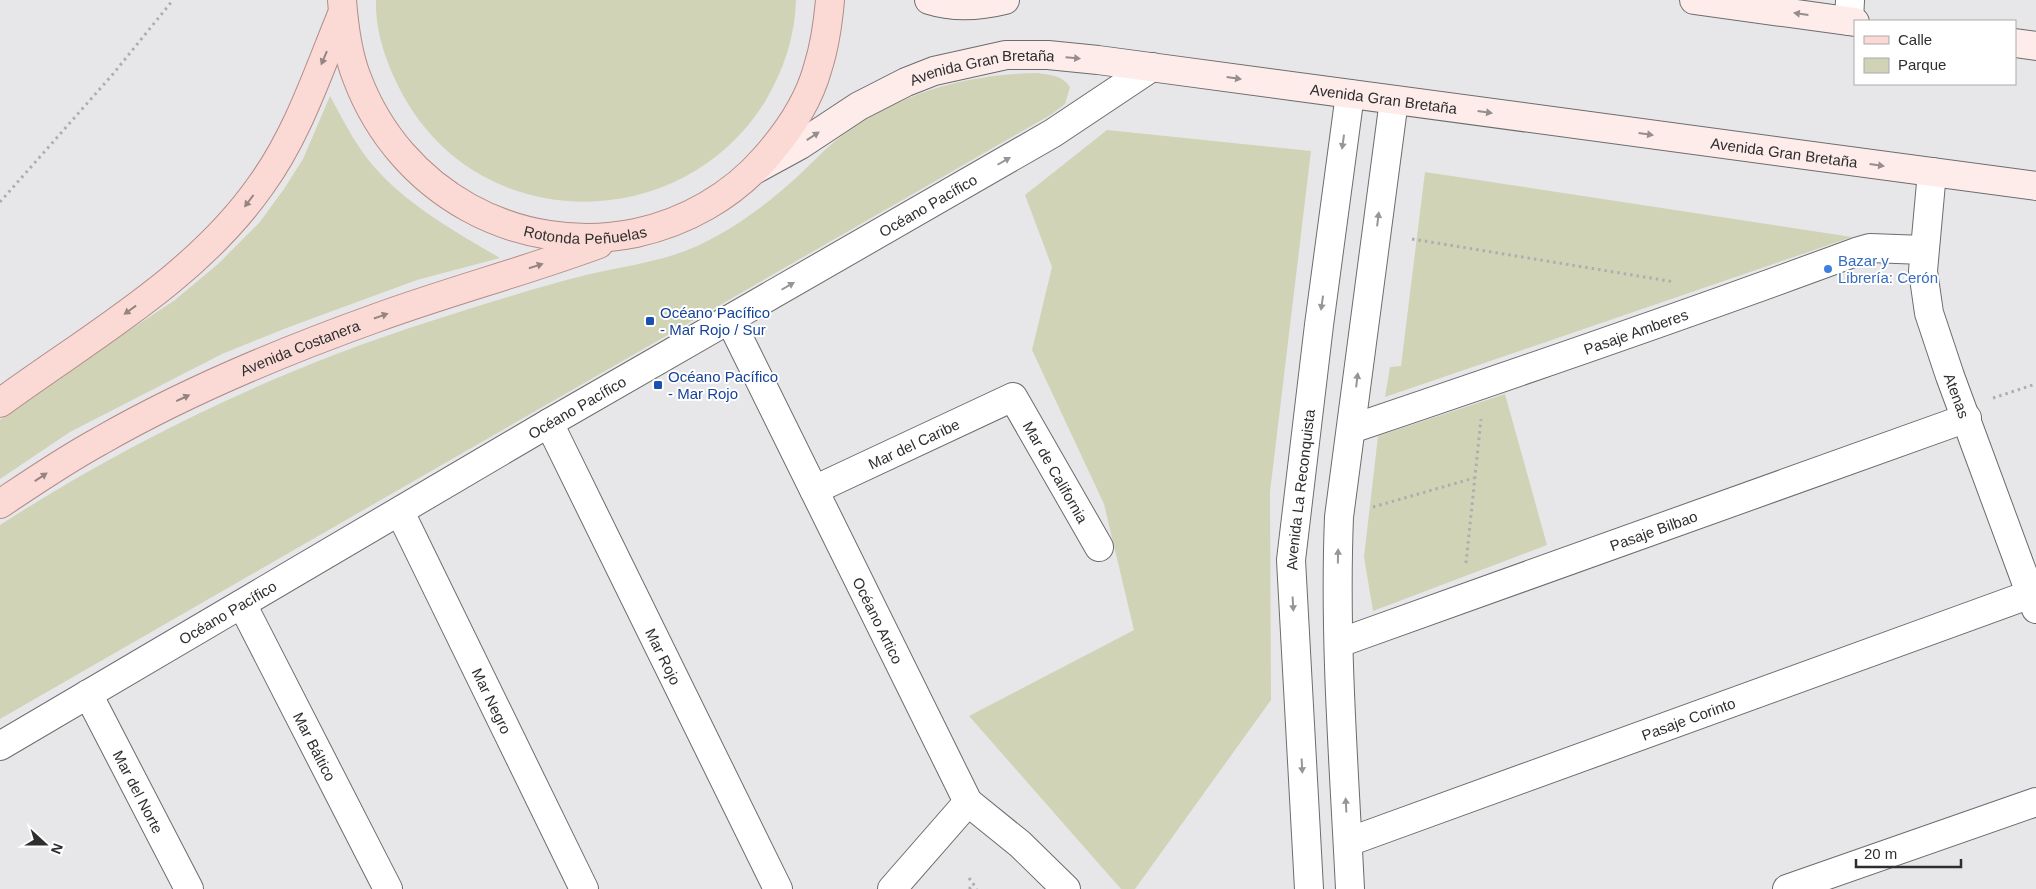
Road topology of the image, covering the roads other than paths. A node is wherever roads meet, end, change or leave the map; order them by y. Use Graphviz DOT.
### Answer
graph roads {
  1 [pos="830,0"];
  2 [pos="929,0"];
  3 [pos="1005,0"];
  4 [pos="1694,0"];
  5 [pos="343,6"];
  6 [pos="1851,14"];
  7 [pos="2016,43"];
  8 [pos="2036,46"];
  9 [pos="1152,67"];
  10 [pos="1350,94"];
  11 [pos="1394,100"];
  12 [pos="756,169"];
  13 [pos="1932,172"];
  14 [pos="2036,186"];
  15 [pos="618,236"];
  16 [pos="1924,250"];
  17 [pos="730,320"];
  18 [pos="1013,397"];
  19 [pos="0,403"];
  20 [pos="1967,418"];
  21 [pos="549,423"];
  22 [pos="1351,429"];
  23 [pos="814,490"];
  24 [pos="0,504"];
  25 [pos="400,512"];
  26 [pos="1098,547"];
  27 [pos="2033,602"];
  28 [pos="242,604"];
  29 [pos="1339,642"];
  30 [pos="88,694"];
  31 [pos="0,746"];
  32 [pos="968,802"];
  33 [pos="2036,802"];
  34 [pos="1348,842"];
  35 [pos="189,889"];
  36 [pos="388,889"];
  37 [pos="584,889"];
  38 [pos="778,889"];
  39 [pos="892,889"];
  40 [pos="1066,889"];
  41 [pos="1309,889"];
  42 [pos="1350,889"];
  43 [pos="1787,889"];
  1 -- 12 [label="main road, Rotonda Peñuelas"];
  2 -- 3 [label="main road"];
  6 -- 4 [label="main road, one-way"];
  5 -- 15 [label="main road, Rotonda Peñuelas"];
  5 -- 19 [label="main road, one-way"];
  7 -- 8 [label="main road"];
  9 -- 10 [label="main road, Avenida Gran Bretaña, one-way"];
  12 -- 9 [label="main road, Avenida Gran Bretaña, one-way"];
  17 -- 9 [label="street, Océano Pacífico, one-way"];
  10 -- 11 [label="main road, Avenida Gran Bretaña"];
  10 -- 41 [label="street, Avenida La Reconquista, one-way"];
  11 -- 13 [label="main road, Avenida Gran Bretaña, one-way"];
  22 -- 11 [label="street, one-way"];
  12 -- 15 [label="main road, Rotonda Peñuelas"];
  13 -- 14 [label="main road, Avenida Gran Bretaña"];
  13 -- 16 [label="street, Atenas"];
  24 -- 15 [label="main road, Avenida Costanera, one-way"];
  16 -- 20 [label="street, Atenas"];
  16 -- 22 [label="street, Pasaje Amberes"];
  17 -- 21 [label="street, Océano Pacífico"];
  17 -- 23 [label="street, Océano Artico"];
  18 -- 23 [label="street, Mar del Caribe"];
  18 -- 26 [label="street, Mar de California"];
  20 -- 27 [label="street, Atenas"];
  20 -- 29 [label="street, Pasaje Bilbao"];
  21 -- 25 [label="street, Océano Pacífico"];
  21 -- 38 [label="street, Mar Rojo"];
  29 -- 22 [label="street, one-way"];
  23 -- 32 [label="street, Océano Artico"];
  25 -- 28 [label="street, Océano Pacífico"];
  25 -- 37 [label="street, Mar Negro"];
  27 -- 34 [label="street, Pasaje Corinto"];
  28 -- 30 [label="street, Océano Pacífico"];
  28 -- 36 [label="street, Mar Báltico"];
  34 -- 29 [label="street, one-way"];
  30 -- 31 [label="street, Océano Pacífico"];
  30 -- 35 [label="street, Mar del Norte"];
  32 -- 39 [label="street"];
  32 -- 40 [label="street, Océano Artico"];
  33 -- 43 [label="street"];
  34 -- 42 [label="street"];
}
